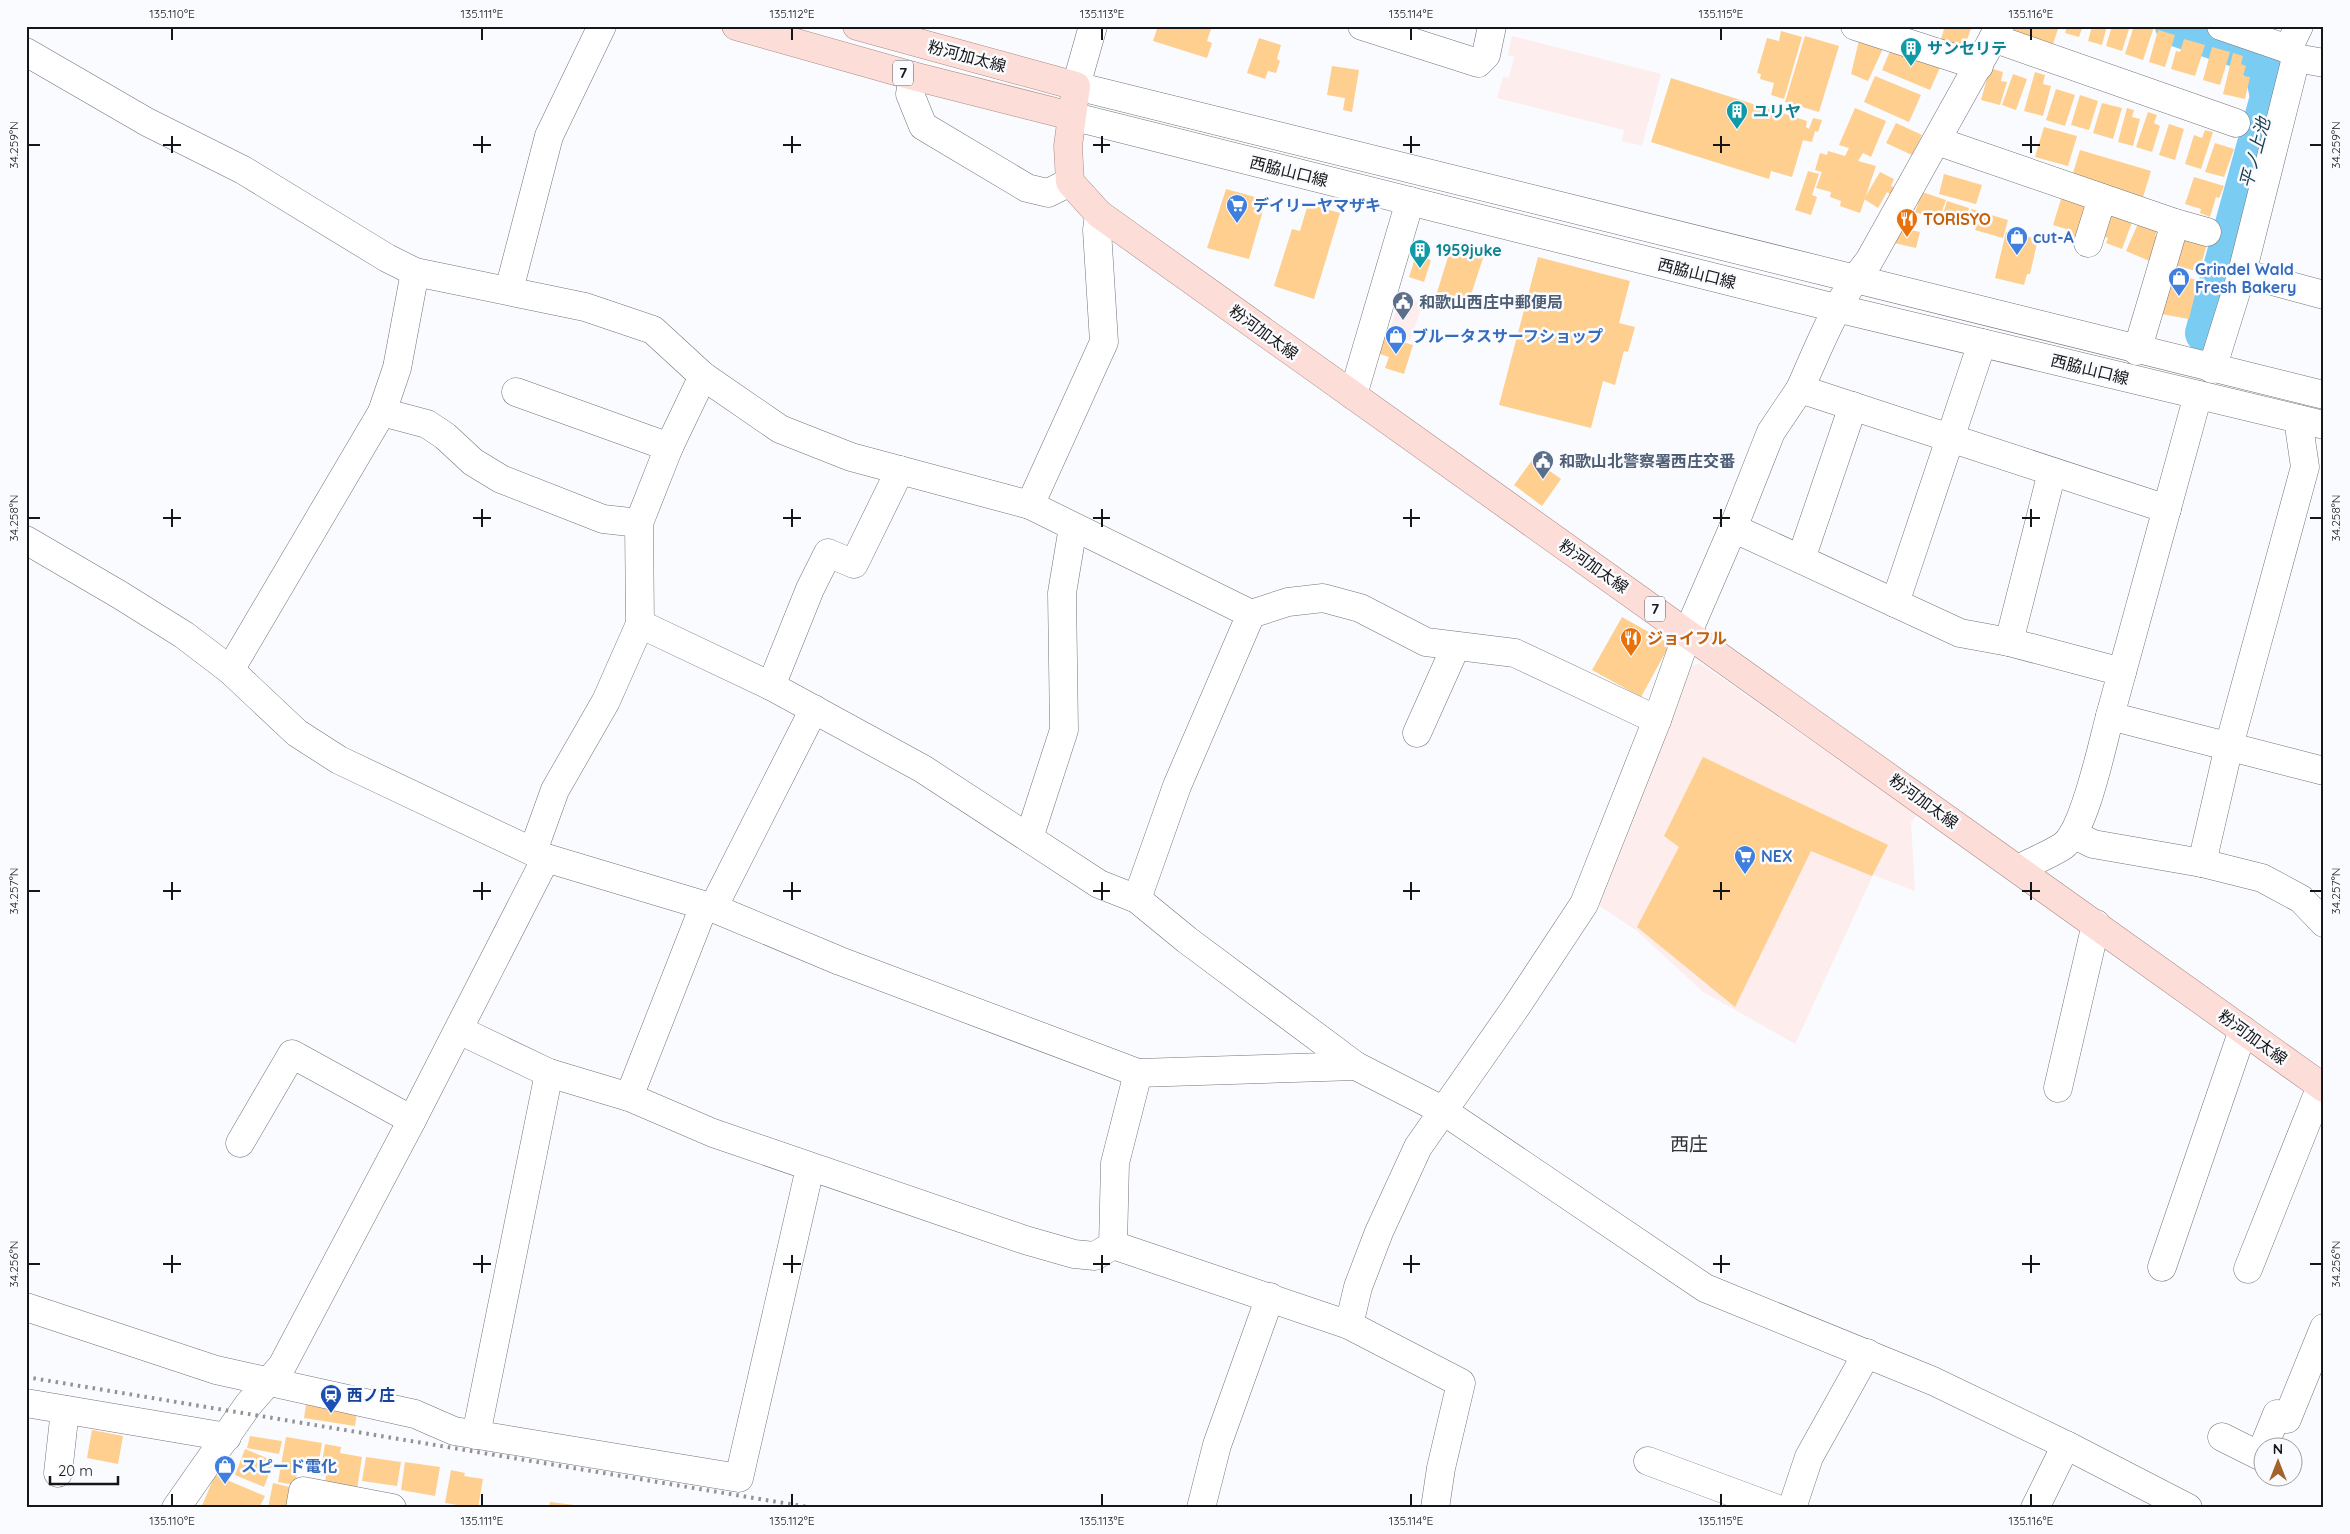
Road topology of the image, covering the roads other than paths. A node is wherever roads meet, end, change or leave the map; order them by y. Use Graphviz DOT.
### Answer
graph roads {
  1 [pos="602,26"];
  2 [pos="736,26"];
  3 [pos="857,26"];
  4 [pos="1094,26"];
  5 [pos="1362,26"];
  6 [pos="1492,26"];
  7 [pos="1855,26"];
  8 [pos="2221,26"];
  9 [pos="1997,32"];
  10 [pos="2294,44"];
  11 [pos="26,52"];
  12 [pos="2324,63"];
  13 [pos="1979,66"];
  14 [pos="913,76"];
  15 [pos="1076,86"];
  16 [pos="1071,116"];
  17 [pos="2236,123"];
  18 [pos="1937,141"];
  19 [pos="1070,182"];
  20 [pos="2102,198"];
  21 [pos="1410,201"];
  22 [pos="1100,214"];
  23 [pos="2175,223"];
  24 [pos="2207,232"];
  25 [pos="2088,243"];
  26 [pos="415,272"];
  27 [pos="2242,273"];
  28 [pos="1855,279"];
  29 [pos="509,290"];
  30 [pos="2324,295"];
  31 [pos="1836,308"];
  32 [pos="1982,343"];
  33 [pos="2137,351"];
  34 [pos="2212,369"];
  35 [pos="703,376"];
  36 [pos="1800,389"];
  37 [pos="516,392"];
  38 [pos="1353,395"];
  39 [pos="2198,395"];
  40 [pos="2324,396"];
  41 [pos="1853,406"];
  42 [pos="382,412"];
  43 [pos="2311,422"];
  44 [pos="1950,438"];
  45 [pos="668,446"];
  46 [pos="900,470"];
  47 [pos="2052,472"];
  48 [pos="2314,474"];
  49 [pos="1030,505"];
  50 [pos="2167,509"];
  51 [pos="639,523"];
  52 [pos="1074,528"];
  53 [pos="1733,528"];
  54 [pos="26,540"];
  55 [pos="1801,559"];
  56 [pos="1895,603"];
  57 [pos="1251,614"];
  58 [pos="640,624"];
  59 [pos="1688,632"];
  60 [pos="2009,642"];
  61 [pos="1456,646"];
  62 [pos="230,670"];
  63 [pos="2122,672"];
  64 [pos="771,686"];
  65 [pos="814,709"];
  66 [pos="2110,716"];
  67 [pos="1657,720"];
  68 [pos="1417,733"];
  69 [pos="2229,746"];
  70 [pos="2324,771"];
  71 [pos="2073,834"];
  72 [pos="1029,838"];
  73 [pos="540,854"];
  74 [pos="2202,863"];
  75 [pos="2018,868"];
  76 [pos="1137,899"];
  77 [pos="709,907"];
  78 [pos="2324,923"];
  79 [pos="2096,924"];
  80 [pos="459,1030"];
  81 [pos="2243,1030"];
  82 [pos="1356,1066"];
  83 [pos="549,1073"];
  84 [pos="1138,1073"];
  85 [pos="2322,1087"];
  86 [pos="2058,1088"];
  87 [pos="629,1096"];
  88 [pos="1442,1110"];
  89 [pos="412,1120"];
  90 [pos="240,1143"];
  91 [pos="810,1168"];
  92 [pos="1113,1245"];
  93 [pos="2162,1267"];
  94 [pos="2248,1269"];
  95 [pos="1270,1296"];
  96 [pos="26,1307"];
  97 [pos="1349,1325"];
  98 [pos="2324,1328"];
  99 [pos="1867,1353"];
  100 [pos="267,1383"];
  101 [pos="26,1404"];
  102 [pos="65,1410"];
  103 [pos="476,1435"];
  104 [pos="2268,1436"];
  105 [pos="227,1437"];
  106 [pos="2222,1437"];
  107 [pos="2066,1445"];
  108 [pos="2252,1452"];
  109 [pos="1648,1461"];
  110 [pos="58,1473"];
  111 [pos="176,1508"];
  112 [pos="300,1508"];
  113 [pos="392,1508"];
  114 [pos="1201,1508"];
  115 [pos="1435,1508"];
  116 [pos="1775,1508"];
  117 [pos="1792,1508"];
  118 [pos="2035,1508"];
  119 [pos="2188,1508"];
  1 -- 29 [label="street"];
  2 -- 14 [label="main road, 粉河加太線 / 7"];
  3 -- 15 [label="main road, 粉河加太線 / 7"];
  4 -- 15 [label="street"];
  5 -- 6 [label="street"];
  7 -- 13 [label="street"];
  8 -- 10 [label="street"];
  9 -- 13 [label="street"];
  9 -- 17 [label="street"];
  10 -- 12 [label="street"];
  10 -- 27 [label="street"];
  11 -- 26 [label="street"];
  13 -- 18 [label="street"];
  14 -- 16 [label="main road, 粉河加太線 / 7"];
  14 -- 19 [label="street"];
  15 -- 16 [label="main road"];
  15 -- 28 [label="street, 西脇山口線"];
  16 -- 19 [label="main road"];
  16 -- 21 [label="street, 西脇山口線"];
  18 -- 20 [label="street"];
  18 -- 28 [label="street"];
  19 -- 22 [label="main road, 粉河加太線 / 7"];
  20 -- 23 [label="street"];
  20 -- 25 [label="street"];
  21 -- 31 [label="street, 西脇山口線"];
  21 -- 38 [label="street"];
  22 -- 38 [label="main road, 粉河加太線 / 7"];
  22 -- 49 [label="street"];
  23 -- 24 [label="street"];
  23 -- 33 [label="street"];
  26 -- 29 [label="street"];
  26 -- 42 [label="street"];
  27 -- 30 [label="street"];
  27 -- 34 [label="street"];
  28 -- 31 [label="street"];
  28 -- 33 [label="street, 西脇山口線"];
  29 -- 35 [label="street"];
  31 -- 32 [label="street, 西脇山口線"];
  31 -- 36 [label="street"];
  32 -- 39 [label="street, 西脇山口線"];
  32 -- 44 [label="street"];
  33 -- 34 [label="street, 西脇山口線"];
  34 -- 40 [label="street, 西脇山口線"];
  35 -- 45 [label="street"];
  35 -- 46 [label="street"];
  36 -- 41 [label="street"];
  36 -- 53 [label="street"];
  37 -- 45 [label="street"];
  38 -- 59 [label="main road, 粉河加太線 / 7"];
  39 -- 43 [label="street, 西脇山口線"];
  39 -- 50 [label="street"];
  41 -- 44 [label="street"];
  41 -- 55 [label="street"];
  42 -- 51 [label="street"];
  42 -- 62 [label="street"];
  43 -- 48 [label="street"];
  44 -- 47 [label="street"];
  44 -- 56 [label="street"];
  45 -- 51 [label="street"];
  46 -- 49 [label="street"];
  46 -- 64 [label="street"];
  47 -- 50 [label="street"];
  47 -- 60 [label="street"];
  48 -- 69 [label="street"];
  49 -- 52 [label="street"];
  50 -- 63 [label="street"];
  51 -- 58 [label="street"];
  52 -- 57 [label="street"];
  52 -- 72 [label="street"];
  53 -- 55 [label="street"];
  53 -- 59 [label="street"];
  54 -- 62 [label="street"];
  55 -- 56 [label="street"];
  56 -- 60 [label="street"];
  57 -- 61 [label="street"];
  57 -- 76 [label="street"];
  58 -- 64 [label="street"];
  58 -- 73 [label="street"];
  59 -- 67 [label="street"];
  59 -- 75 [label="main road, 粉河加太線 / 7"];
  60 -- 63 [label="street"];
  61 -- 67 [label="street"];
  61 -- 68 [label="street"];
  62 -- 73 [label="street"];
  63 -- 66 [label="street"];
  64 -- 65 [label="street"];
  65 -- 72 [label="street"];
  65 -- 77 [label="street"];
  66 -- 69 [label="street"];
  66 -- 71 [label="street"];
  67 -- 88 [label="street"];
  69 -- 70 [label="street"];
  69 -- 74 [label="street"];
  71 -- 74 [label="street"];
  71 -- 75 [label="street"];
  72 -- 76 [label="street"];
  73 -- 77 [label="street"];
  73 -- 80 [label="street"];
  74 -- 78 [label="street"];
  75 -- 79 [label="main road, 粉河加太線 / 7"];
  76 -- 82 [label="street"];
  77 -- 84 [label="street"];
  77 -- 87 [label="street"];
  79 -- 81 [label="main road, 粉河加太線 / 7"];
  79 -- 86 [label="street"];
  80 -- 83 [label="street"];
  80 -- 89 [label="street"];
  81 -- 85 [label="main road, 粉河加太線 / 7"];
  81 -- 93 [label="street"];
  82 -- 84 [label="street"];
  82 -- 88 [label="street"];
  83 -- 87 [label="street"];
  83 -- 103 [label="street"];
  84 -- 92 [label="street"];
  85 -- 94 [label="street"];
  87 -- 91 [label="street"];
  88 -- 97 [label="street"];
  88 -- 99 [label="street"];
  89 -- 90 [label="street"];
  89 -- 100 [label="street"];
  91 -- 92 [label="street"];
  91 -- 103 [label="street"];
  92 -- 95 [label="street"];
  95 -- 97 [label="street"];
  95 -- 114 [label="street"];
  96 -- 100 [label="street"];
  97 -- 115 [label="street"];
  98 -- 104 [label="street"];
  99 -- 107 [label="street"];
  99 -- 117 [label="street"];
  100 -- 103 [label="street"];
  100 -- 105 [label="street"];
  101 -- 102 [label="street"];
  102 -- 105 [label="street"];
  102 -- 110 [label="street"];
  105 -- 111 [label="street"];
  106 -- 108 [label="street"];
  107 -- 118 [label="street"];
  107 -- 119 [label="street"];
  109 -- 116 [label="street"];
  112 -- 113 [label="street"];
}
